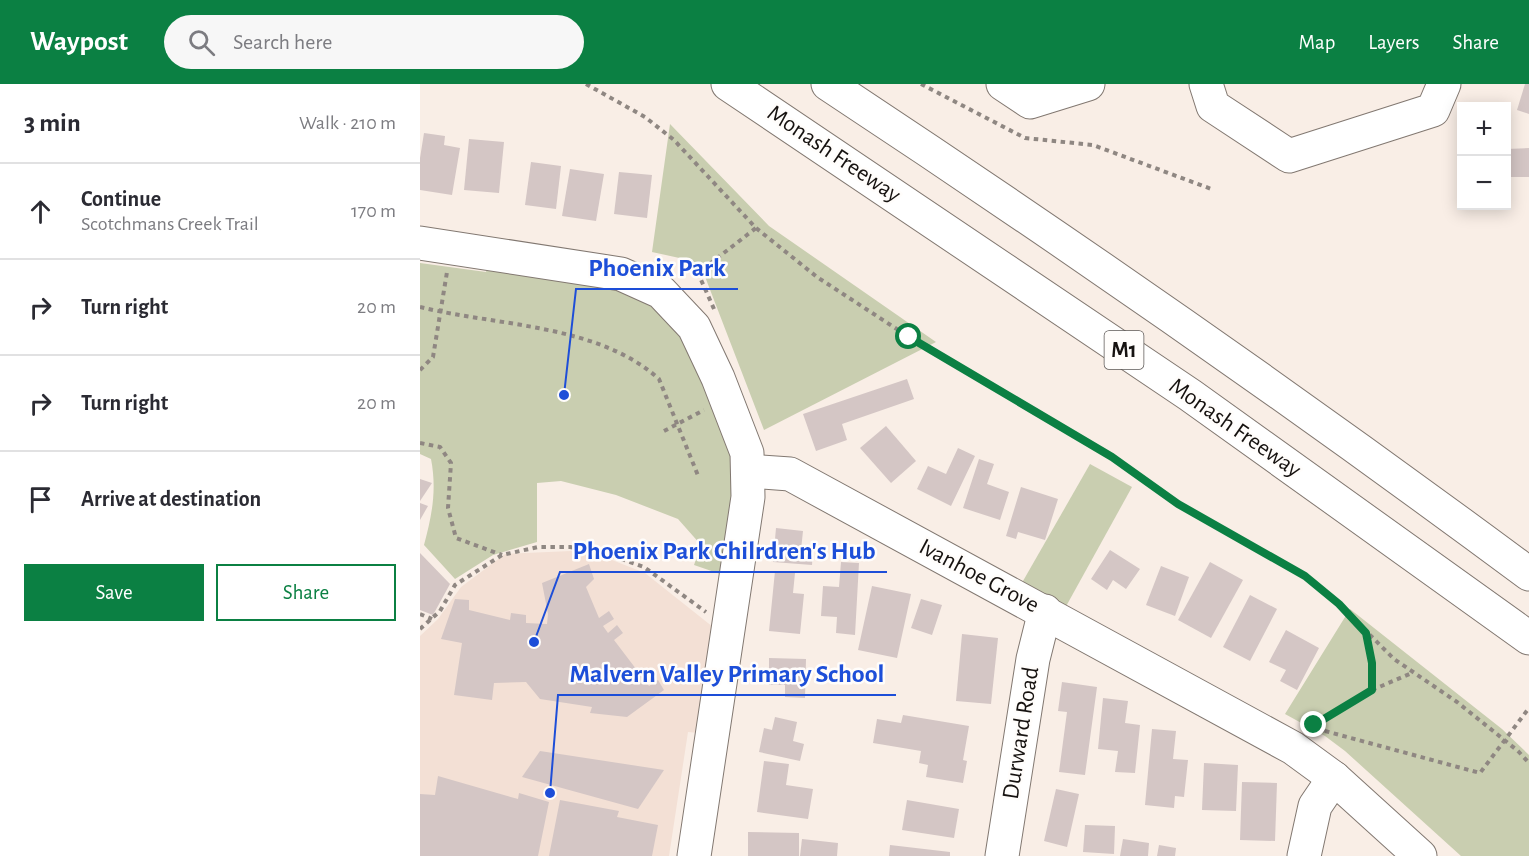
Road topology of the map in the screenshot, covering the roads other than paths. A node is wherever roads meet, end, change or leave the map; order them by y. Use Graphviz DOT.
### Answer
graph roads {
  1 [pos="728,84"];
  2 [pos="828,84"];
  3 [pos="1003,84"];
  4 [pos="1088,84"];
  5 [pos="1206,84"];
  6 [pos="1444,84"];
  7 [pos="420,243"];
  8 [pos="749,471"];
  9 [pos="1529,574"];
  10 [pos="1045,611"];
  11 [pos="1524,635"];
  12 [pos="1334,778"];
  13 [pos="694,856"];
  14 [pos="1002,856"];
  15 [pos="1304,856"];
  16 [pos="1420,856"];
  1 -- 11 [label="main road, Monash Freeway / M1"];
  2 -- 9 [label="main road, M1"];
  3 -- 4 [label="main road"];
  5 -- 6 [label="main road"];
  7 -- 8 [label="main road"];
  8 -- 10 [label="main road, Ivanhoe Grove"];
  8 -- 13 [label="main road"];
  10 -- 12 [label="main road, Ivanhoe Grove"];
  10 -- 14 [label="main road, Durward Road"];
  12 -- 15 [label="main road"];
  12 -- 16 [label="main road, Ivanhoe Grove"];
}
